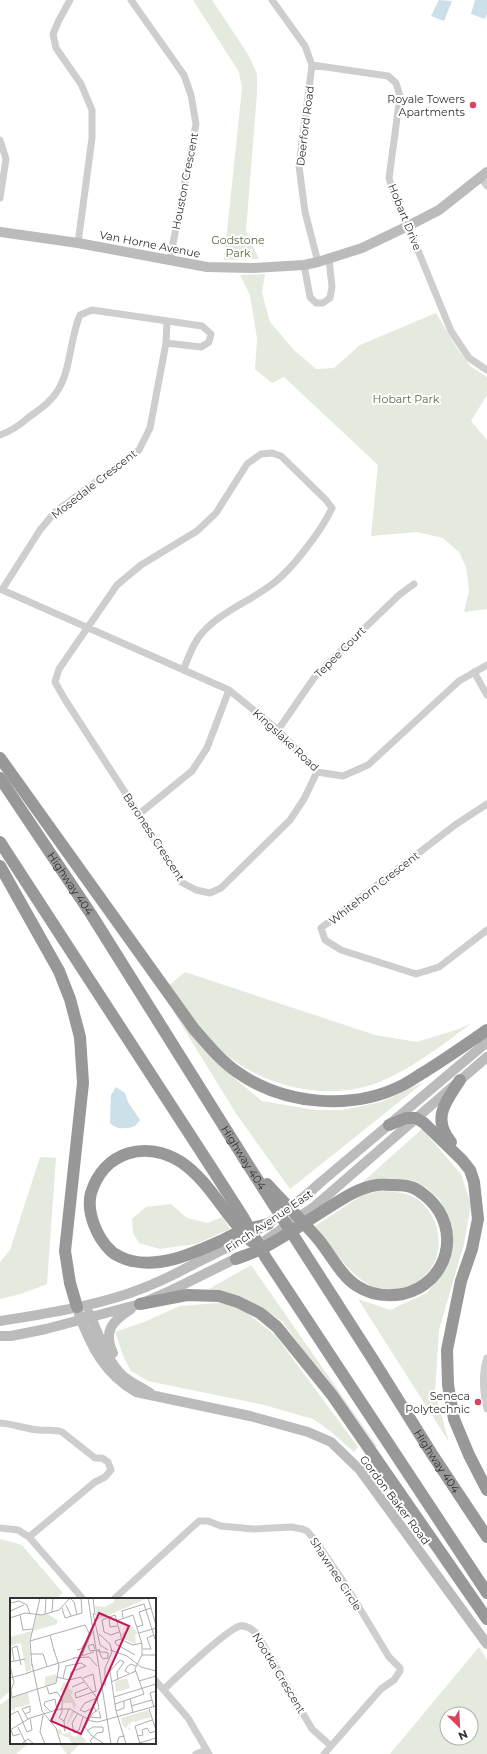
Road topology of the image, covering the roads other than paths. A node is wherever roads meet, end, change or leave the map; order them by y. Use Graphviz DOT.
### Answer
graph roads {
  1 [pos="70,0"];
  2 [pos="131,0"];
  3 [pos="272,0"];
  4 [pos="312,65"];
  5 [pos="0,140"];
  6 [pos="485,178"];
  7 [pos="0,198"];
  8 [pos="408,226"];
  9 [pos="0,232"];
  10 [pos="78,243"];
  11 [pos="329,259"];
  12 [pos="170,260"];
  13 [pos="318,262"];
  14 [pos="304,265"];
  15 [pos="167,321"];
  16 [pos="166,344"];
  17 [pos="487,370"];
  18 [pos="0,435"];
  19 [pos="414,584"];
  20 [pos="1,590"];
  21 [pos="87,627"];
  22 [pos="487,665"];
  23 [pos="183,670"];
  24 [pos="474,672"];
  25 [pos="229,690"];
  26 [pos="487,695"];
  27 [pos="278,730"];
  28 [pos="0,758"];
  29 [pos="317,772"];
  30 [pos="0,778"];
  31 [pos="487,804"];
  32 [pos="139,814"];
  33 [pos="0,842"];
  34 [pos="0,866"];
  35 [pos="487,930"];
  36 [pos="487,1030"];
  37 [pos="487,1042"];
  38 [pos="487,1057"];
  39 [pos="460,1080"];
  40 [pos="416,1118"];
  41 [pos="389,1125"];
  42 [pos="245,1160"];
  43 [pos="462,1160"];
  44 [pos="318,1209"];
  45 [pos="268,1224"];
  46 [pos="266,1258"];
  47 [pos="236,1259"];
  48 [pos="140,1304"];
  49 [pos="81,1306"];
  50 [pos="86,1319"];
  51 [pos="0,1321"];
  52 [pos="0,1336"];
  53 [pos="487,1358"];
  54 [pos="142,1388"];
  55 [pos="155,1396"];
  56 [pos="487,1409"];
  57 [pos="0,1423"];
  58 [pos="487,1490"];
  59 [pos="0,1528"];
  60 [pos="29,1537"];
  61 [pos="487,1537"];
  62 [pos="487,1593"];
  63 [pos="82,1598"];
  64 [pos="115,1598"];
  65 [pos="487,1619"];
  66 [pos="487,1644"];
  67 [pos="156,1681"];
  68 [pos="164,1689"];
  69 [pos="331,1746"];
  70 [pos="207,1752"];
  71 [pos="196,1754"];
  72 [pos="324,1754"];
  1 -- 10 [label="street"];
  2 -- 12 [label="street, Houston Crescent"];
  3 -- 4 [label="street, Deerford Road"];
  4 -- 8 [label="street, Hobart Drive"];
  4 -- 13 [label="street, Deerford Road"];
  5 -- 7 [label="street"];
  6 -- 8 [label="street, Van Horne Avenue"];
  8 -- 11 [label="street, Van Horne Avenue"];
  8 -- 17 [label="street, Hobart Drive"];
  9 -- 10 [label="street, Van Horne Avenue"];
  10 -- 12 [label="street, Van Horne Avenue"];
  11 -- 13 [label="street, Van Horne Avenue"];
  11 -- 14 [label="street"];
  12 -- 14 [label="street, Van Horne Avenue"];
  13 -- 14 [label="street, Van Horne Avenue"];
  15 -- 16 [label="street, Mosedale Crescent"];
  15 -- 16 [label="street"];
  15 -- 18 [label="street"];
  16 -- 20 [label="street, Mosedale Crescent"];
  19 -- 27 [label="street, Tepee Court"];
  20 -- 21 [label="street, Kingslake Road"];
  21 -- 23 [label="street, Kingslake Road"];
  21 -- 23 [label="street"];
  21 -- 32 [label="street, Baroness Crescent"];
  22 -- 24 [label="street, Kingslake Road"];
  23 -- 25 [label="street, Kingslake Road"];
  24 -- 26 [label="street"];
  24 -- 29 [label="street, Kingslake Road"];
  25 -- 27 [label="street, Kingslake Road"];
  25 -- 32 [label="street"];
  27 -- 29 [label="street, Kingslake Road"];
  28 -- 36 [label="highway"];
  29 -- 32 [label="street, Baroness Crescent"];
  30 -- 42 [label="highway, Highway 404"];
  31 -- 35 [label="street, Whitehorn Crescent"];
  33 -- 46 [label="highway"];
  34 -- 49 [label="highway"];
  37 -- 41 [label="street, Finch Avenue East"];
  38 -- 39 [label="street, Finch Avenue East"];
  39 -- 40 [label="street, Finch Avenue East"];
  39 -- 43 [label="highway"];
  40 -- 41 [label="highway"];
  40 -- 43 [label="highway"];
  40 -- 44 [label="street, Finch Avenue East"];
  41 -- 45 [label="street, Finch Avenue East"];
  42 -- 44 [label="highway"];
  42 -- 61 [label="highway, Highway 404"];
  43 -- 58 [label="highway"];
  44 -- 47 [label="highway"];
  45 -- 46 [label="highway"];
  45 -- 49 [label="street, Finch Avenue East"];
  46 -- 62 [label="highway"];
  47 -- 48 [label="street, Finch Avenue East"];
  48 -- 50 [label="street, Finch Avenue East"];
  48 -- 54 [label="street"];
  48 -- 65 [label="highway"];
  49 -- 50 [label="street"];
  49 -- 51 [label="street, Finch Avenue East"];
  50 -- 52 [label="street, Finch Avenue East"];
  50 -- 54 [label="street, Gordon Baker Road"];
  50 -- 55 [label="street, Gordon Baker Road"];
  53 -- 56 [label="street"];
  54 -- 55 [label="street, Gordon Baker Road"];
  55 -- 66 [label="street, Gordon Baker Road"];
  57 -- 60 [label="street"];
  59 -- 60 [label="street"];
  60 -- 63 [label="street"];
  64 -- 69 [label="street, Shawnee Circle"];
  67 -- 68 [label="street"];
  68 -- 69 [label="street, Nootka Crescent"];
  68 -- 70 [label="street"];
  69 -- 72 [label="street, Shawnee Circle"];
  70 -- 71 [label="street"];
}
